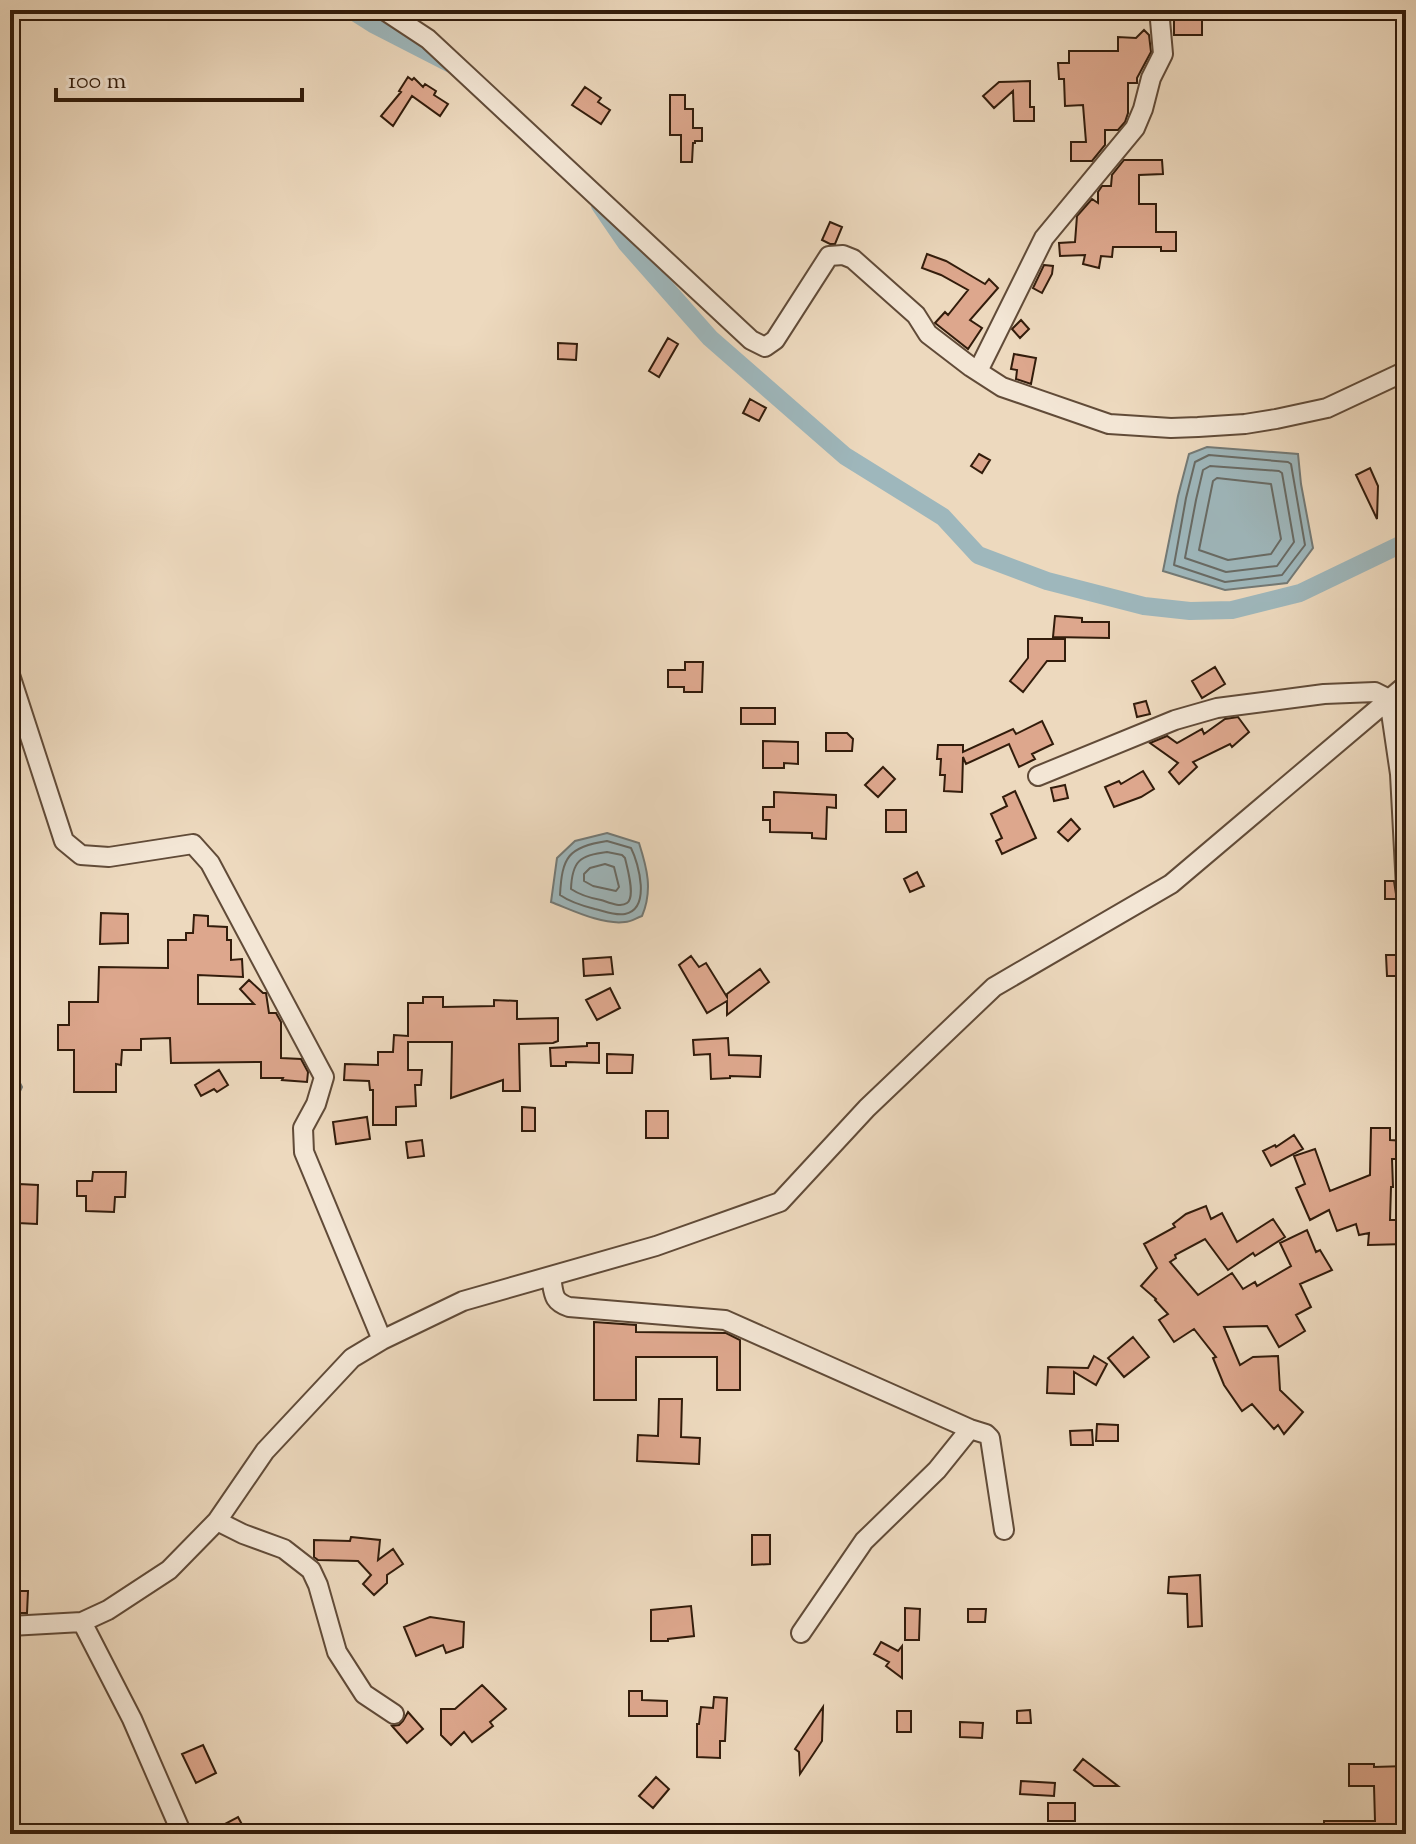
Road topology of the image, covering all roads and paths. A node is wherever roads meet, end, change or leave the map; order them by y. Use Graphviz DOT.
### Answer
graph roads {
  1 [pos="384,10"];
  2 [pos="1164,10"];
  3 [pos="978,371"];
  4 [pos="1406,371"];
  5 [pos="10,675"];
  6 [pos="1406,685"];
  7 [pos="1389,699"];
  8 [pos="1038,776"];
  9 [pos="1406,888"];
  10 [pos="551,1277"];
  11 [pos="382,1340"];
  12 [pos="970,1429"];
  13 [pos="217,1521"];
  14 [pos="1004,1530"];
  15 [pos="82,1622"];
  16 [pos="10,1626"];
  17 [pos="801,1633"];
  18 [pos="394,1714"];
  19 [pos="182,1834"];
  1 -- 3 [label="street"];
  2 -- 3 [label="street"];
  3 -- 4 [label="street"];
  5 -- 11 [label="street"];
  6 -- 7 [label="street"];
  7 -- 8 [label="street"];
  7 -- 9 [label="street"];
  7 -- 10 [label="street"];
  10 -- 11 [label="street"];
  10 -- 12 [label="street"];
  11 -- 13 [label="street"];
  12 -- 14 [label="street"];
  12 -- 17 [label="street"];
  13 -- 15 [label="street"];
  13 -- 18 [label="street"];
  15 -- 16 [label="street"];
  15 -- 19 [label="street"];
}
